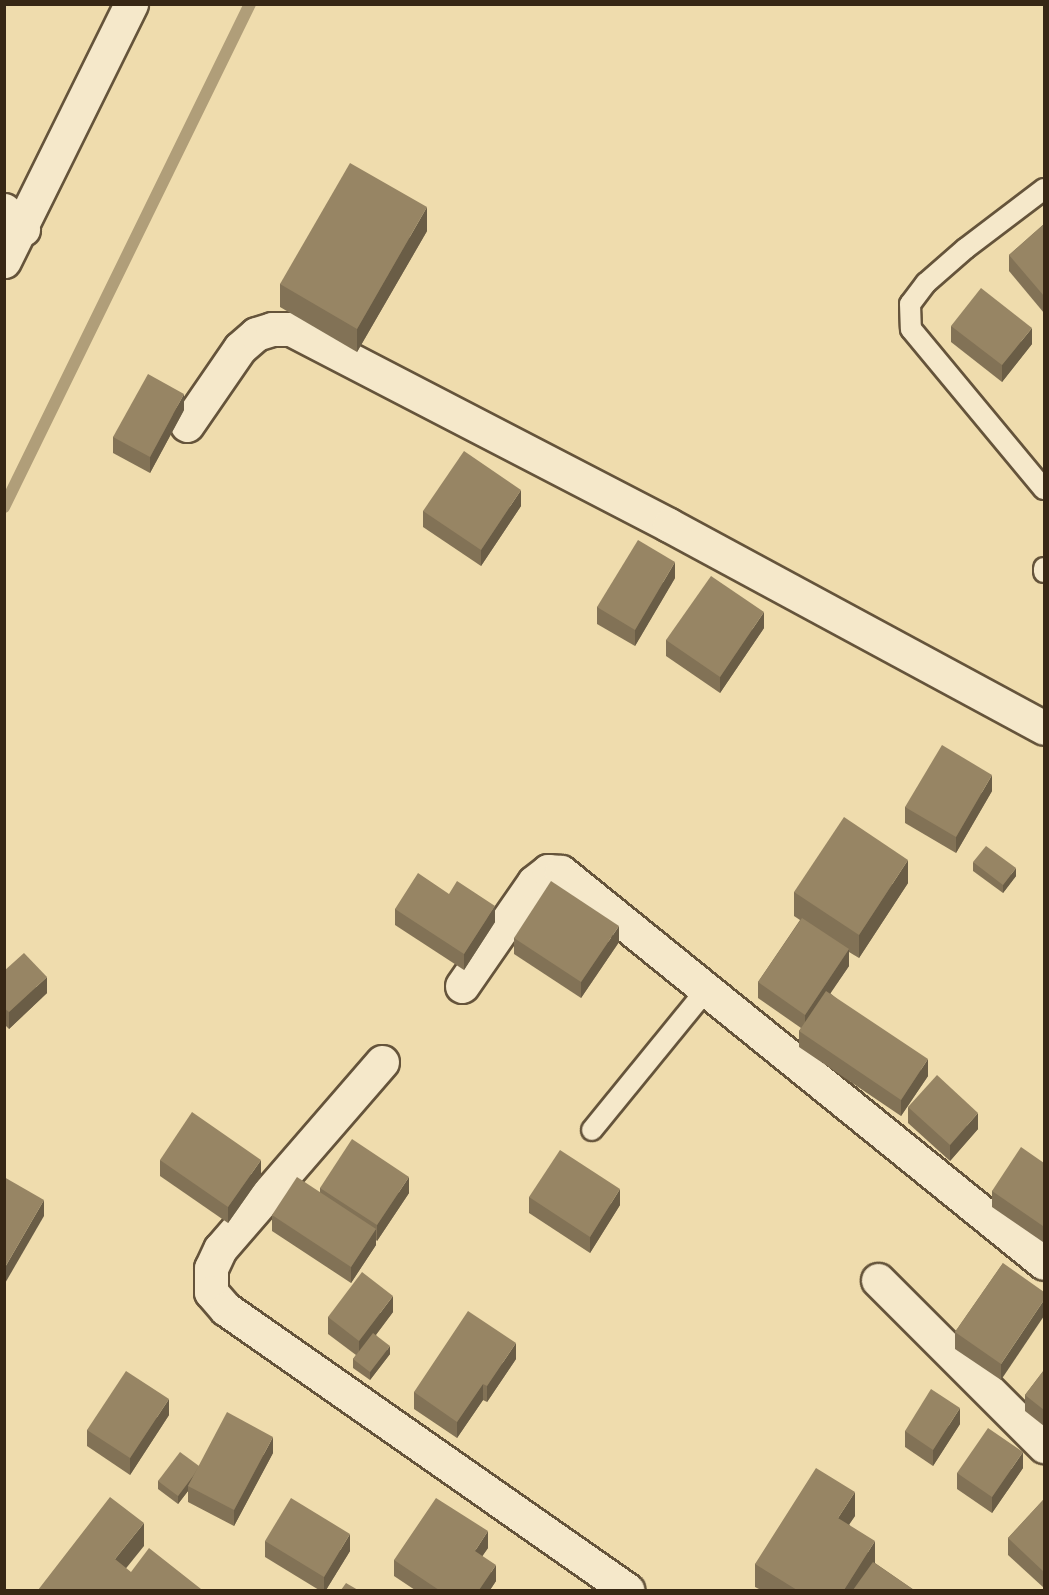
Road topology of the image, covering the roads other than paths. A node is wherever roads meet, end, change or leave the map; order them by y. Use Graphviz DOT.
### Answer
graph roads {
  1 [pos="131,4"];
  2 [pos="1044,189"];
  3 [pos="14,220"];
  4 [pos="4,261"];
  5 [pos="187,425"];
  6 [pos="1044,489"];
  7 [pos="1044,728"];
  8 [pos="462,986"];
  9 [pos="708,988"];
  10 [pos="382,1062"];
  11 [pos="592,1130"];
  12 [pos="1044,1263"];
  13 [pos="878,1280"];
  14 [pos="1044,1446"];
  15 [pos="627,1590"];
  1 -- 3 [label="street"];
  2 -- 6 [label="lane"];
  3 -- 4 [label="street"];
  5 -- 7 [label="street"];
  8 -- 9 [label="street"];
  9 -- 11 [label="lane"];
  9 -- 12 [label="street"];
  10 -- 15 [label="street"];
  13 -- 14 [label="street"];
}
